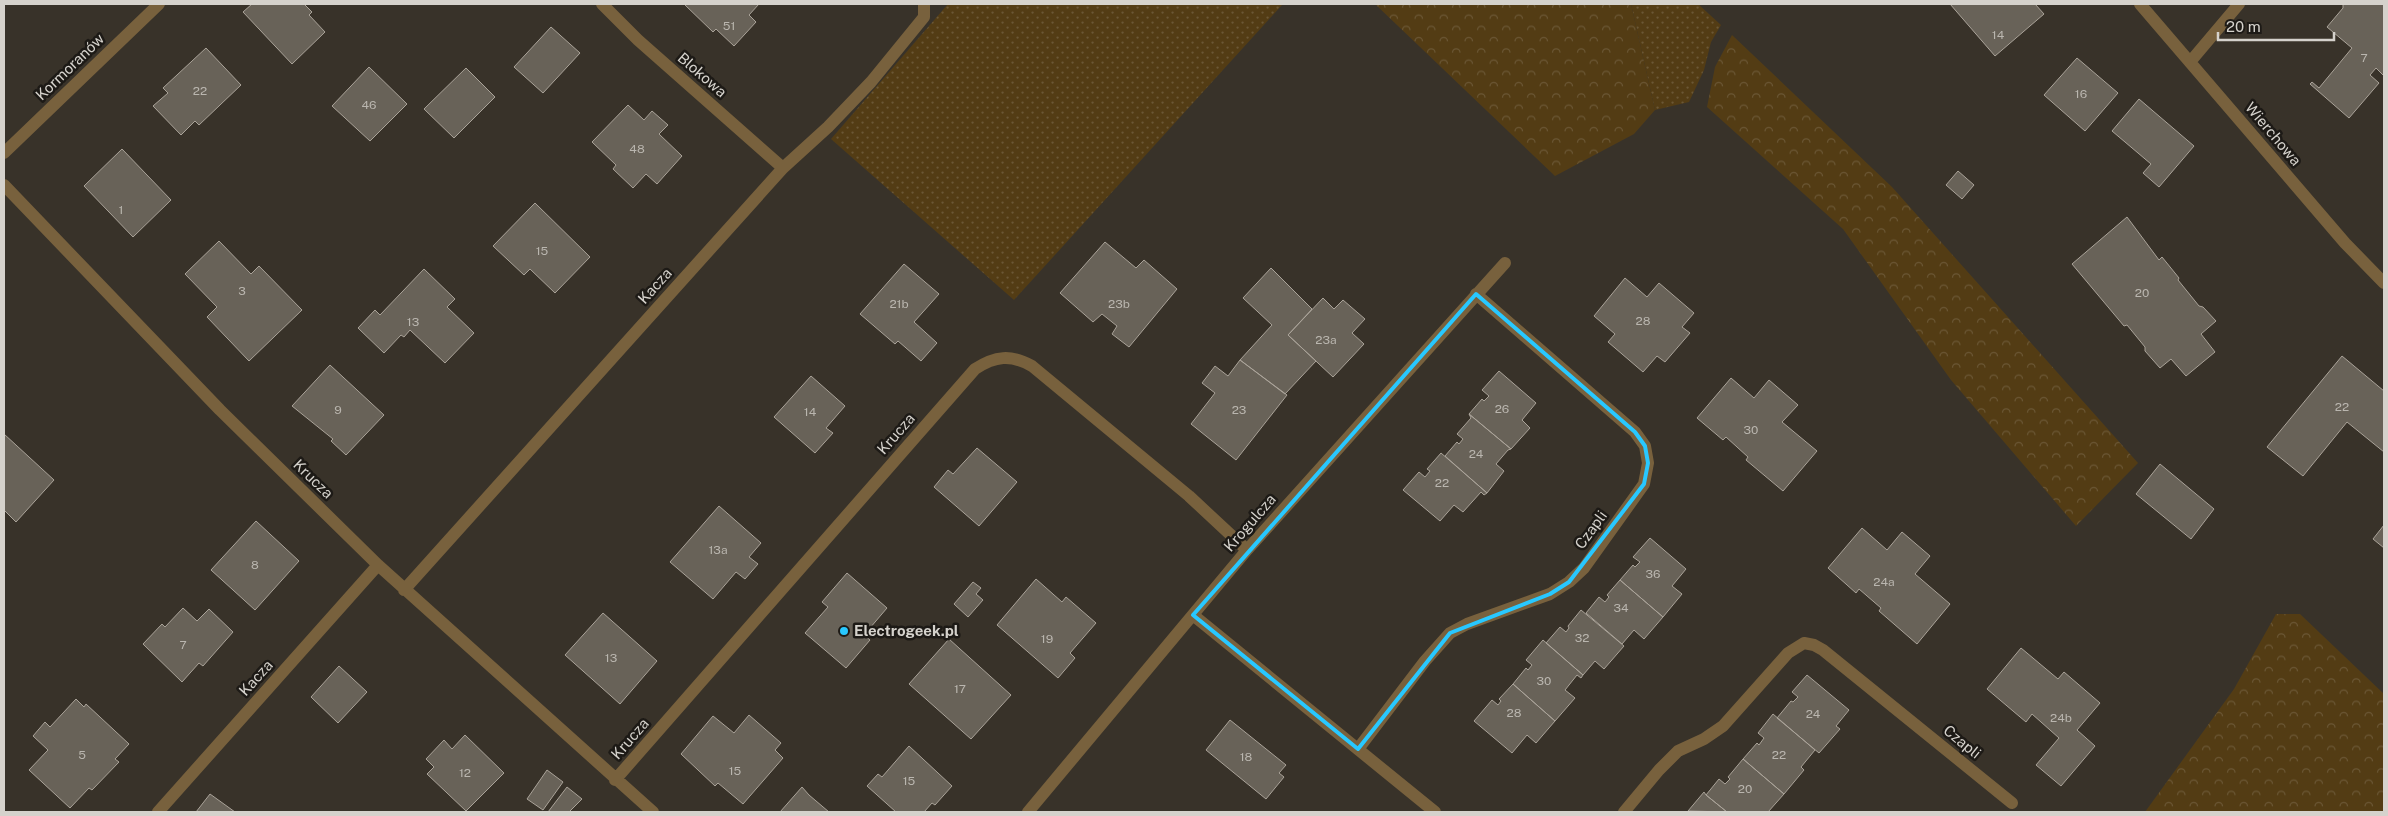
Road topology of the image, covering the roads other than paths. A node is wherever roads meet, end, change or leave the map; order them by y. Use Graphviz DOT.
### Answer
graph roads {
  1 [pos="159,4"];
  2 [pos="602,4"];
  3 [pos="924,4"];
  4 [pos="2140,4"];
  5 [pos="2239,4"];
  6 [pos="2190,62"];
  7 [pos="4,153"];
  8 [pos="783,168"];
  9 [pos="4,185"];
  10 [pos="1505,263"];
  11 [pos="2384,283"];
  12 [pos="1476,294"];
  13 [pos="1247,550"];
  14 [pos="378,565"];
  15 [pos="404,590"];
  16 [pos="1193,615"];
  17 [pos="1358,750"];
  18 [pos="615,780"];
  19 [pos="2012,803"];
  20 [pos="158,812"];
  21 [pos="653,812"];
  22 [pos="1028,812"];
  23 [pos="1435,812"];
  24 [pos="1624,812"];
  1 -- 7 [label="street, Kormoranów"];
  2 -- 8 [label="street, Blokowa"];
  3 -- 8 [label="street, Kacza"];
  4 -- 6 [label="street, Wierchowa"];
  5 -- 6 [label="street"];
  6 -- 11 [label="street, Wierchowa"];
  8 -- 15 [label="street, Kacza"];
  9 -- 14 [label="street, Krucza"];
  10 -- 12 [label="street, Krogulcza"];
  12 -- 13 [label="street, Krogulcza"];
  12 -- 17 [label="street, Czapli"];
  13 -- 16 [label="street, Krogulcza"];
  13 -- 18 [label="street, Krucza"];
  14 -- 15 [label="street, Krucza"];
  14 -- 20 [label="street, Kacza"];
  15 -- 18 [label="street, Krucza"];
  16 -- 17 [label="street"];
  16 -- 22 [label="street, Krogulcza"];
  17 -- 23 [label="street"];
  18 -- 21 [label="street, Krucza"];
  19 -- 24 [label="street, Czapli"];
}
